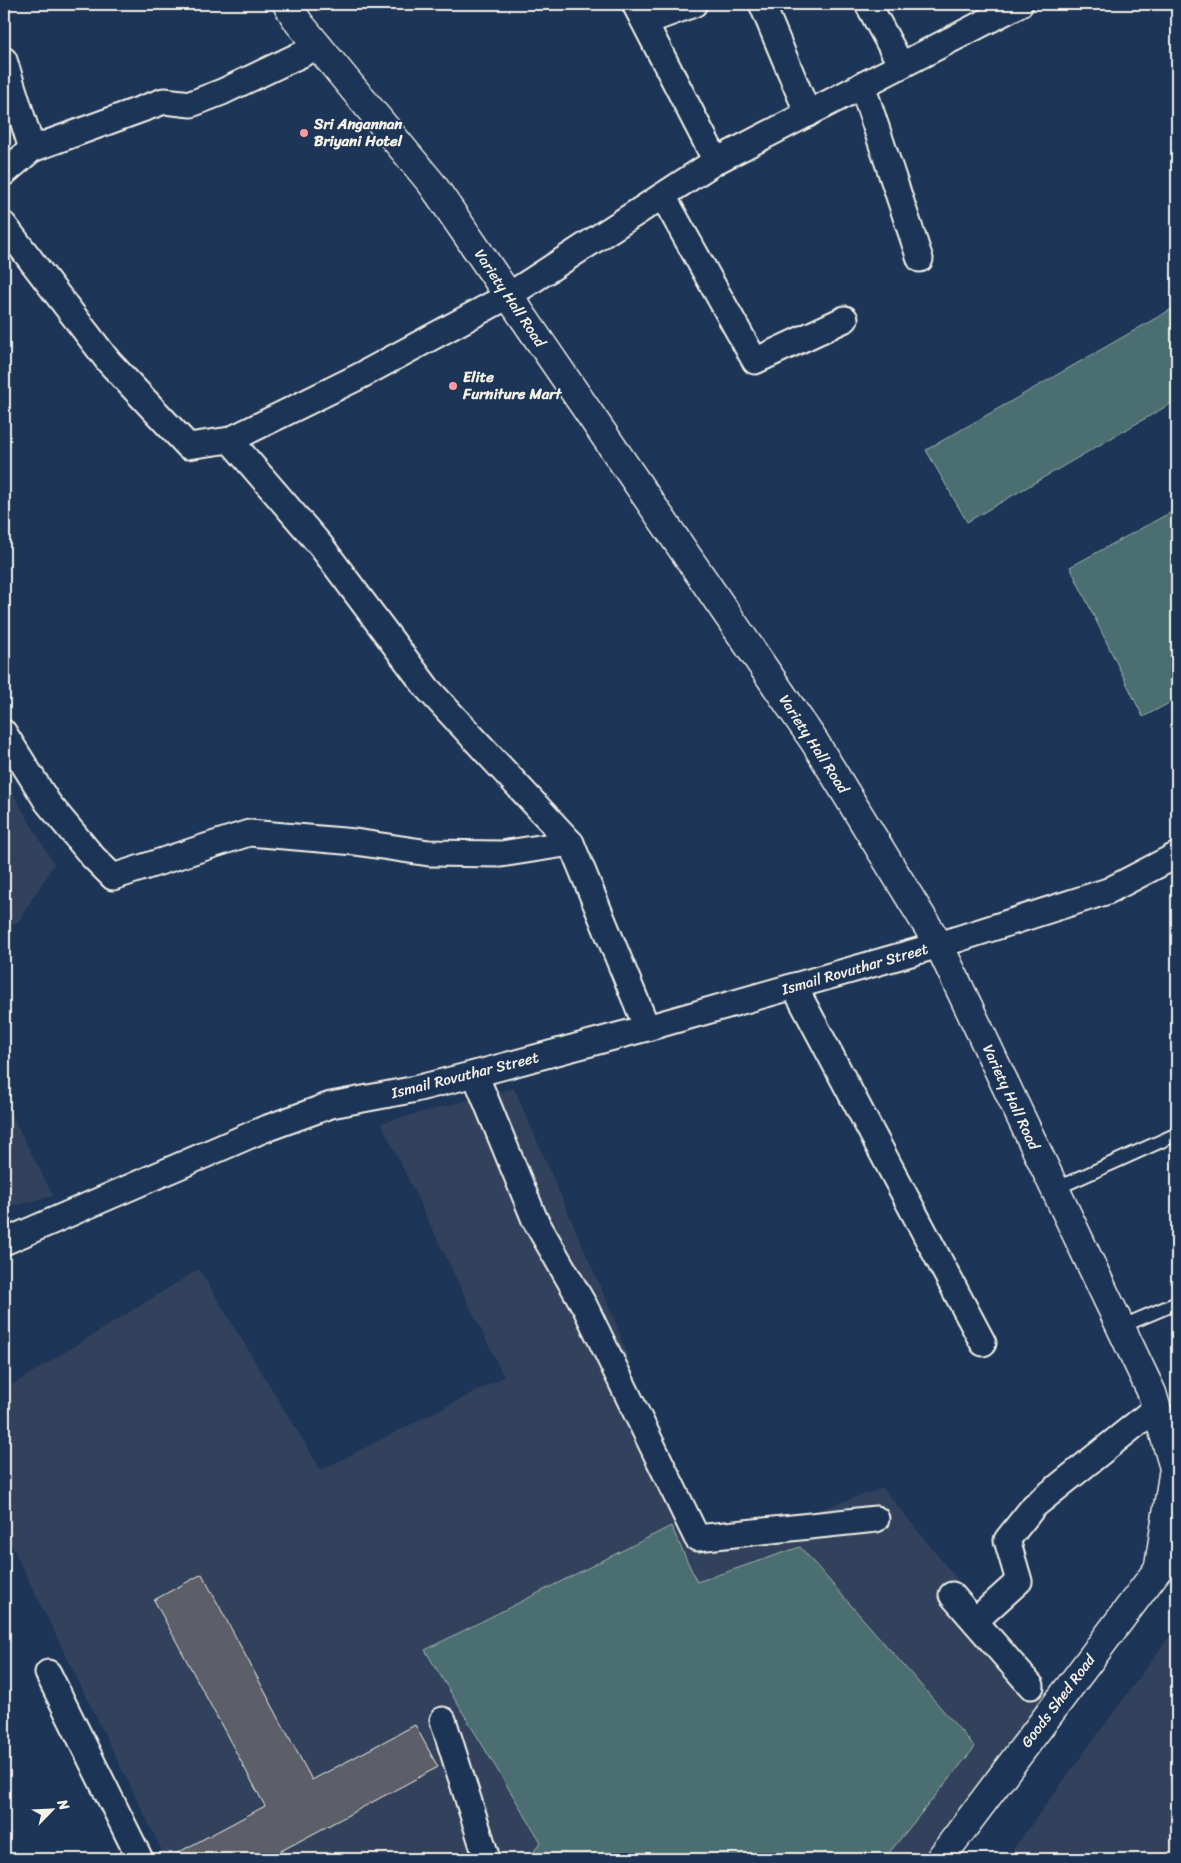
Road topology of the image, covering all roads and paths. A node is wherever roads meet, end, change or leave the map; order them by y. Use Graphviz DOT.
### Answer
graph roads {
  1 [pos="287,4"];
  2 [pos="694,4"];
  3 [pos="762,4"];
  4 [pos="868,4"];
  5 [pos="1020,4"];
  6 [pos="640,13"];
  7 [pos="319,46"];
  8 [pos="4,60"];
  9 [pos="901,65"];
  10 [pos="862,85"];
  11 [pos="808,114"];
  12 [pos="32,149"];
  13 [pos="716,161"];
  14 [pos="4,174"];
  15 [pos="663,196"];
  16 [pos="4,225"];
  17 [pos="920,259"];
  18 [pos="508,296"];
  19 [pos="845,319"];
  20 [pos="230,440"];
  21 [pos="4,733"];
  22 [pos="571,842"];
  23 [pos="1177,855"];
  24 [pos="939,945"];
  25 [pos="794,986"];
  26 [pos="647,1028"];
  27 [pos="475,1074"];
  28 [pos="1177,1134"];
  29 [pos="1055,1189"];
  30 [pos="4,1242"];
  31 [pos="1177,1303"];
  32 [pos="1120,1327"];
  33 [pos="983,1344"];
  34 [pos="1156,1408"];
  35 [pos="876,1519"];
  36 [pos="1177,1544"];
  37 [pos="1159,1566"];
  38 [pos="952,1595"];
  39 [pos="975,1621"];
  40 [pos="48,1673"];
  41 [pos="1031,1686"];
  42 [pos="443,1720"];
  43 [pos="140,1859"];
  44 [pos="487,1859"];
  45 [pos="940,1859"];
  1 -- 7 [label="street, Variety Hall Road"];
  2 -- 6 [label="street"];
  3 -- 11 [label="street"];
  4 -- 9 [label="street"];
  5 -- 9 [label="street"];
  6 -- 13 [label="street"];
  7 -- 12 [label="street"];
  7 -- 18 [label="street, Variety Hall Road"];
  8 -- 12 [label="street"];
  9 -- 10 [label="street"];
  10 -- 11 [label="street"];
  10 -- 17 [label="street"];
  11 -- 13 [label="street"];
  12 -- 14 [label="street"];
  13 -- 15 [label="street"];
  15 -- 18 [label="street"];
  15 -- 19 [label="street"];
  16 -- 20 [label="street"];
  18 -- 20 [label="street"];
  18 -- 24 [label="street, Variety Hall Road"];
  20 -- 22 [label="street"];
  21 -- 22 [label="street"];
  22 -- 26 [label="street"];
  23 -- 24 [label="street, Ismail Rovuthar Street"];
  24 -- 25 [label="street, Ismail Rovuthar Street"];
  24 -- 29 [label="street, Variety Hall Road"];
  25 -- 26 [label="street, Ismail Rovuthar Street"];
  25 -- 33 [label="street"];
  26 -- 27 [label="street, Ismail Rovuthar Street"];
  27 -- 30 [label="street, Ismail Rovuthar Street"];
  27 -- 35 [label="street"];
  28 -- 29 [label="lane"];
  29 -- 32 [label="street, Variety Hall Road"];
  31 -- 32 [label="lane"];
  32 -- 34 [label="street, Variety Hall Road"];
  34 -- 37 [label="street, Variety Hall Road"];
  34 -- 39 [label="street"];
  36 -- 37 [label="street, Goods Shed Road"];
  37 -- 45 [label="street, Goods Shed Road"];
  38 -- 39 [label="street"];
  39 -- 41 [label="street"];
  40 -- 43 [label="street"];
  42 -- 44 [label="street"];
}
